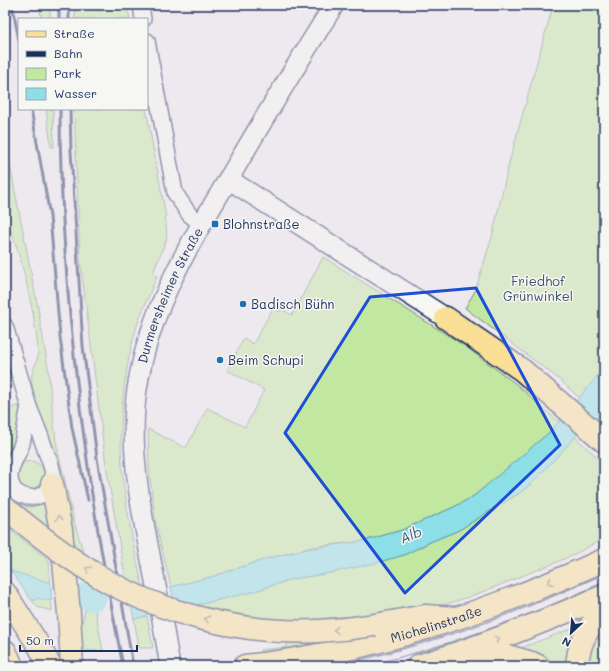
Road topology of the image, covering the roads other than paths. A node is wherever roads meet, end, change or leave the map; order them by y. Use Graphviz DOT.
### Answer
graph roads {
  1 [pos="141,5"];
  2 [pos="334,5"];
  3 [pos="143,18"];
  4 [pos="148,46"];
  5 [pos="228,179"];
  6 [pos="202,224"];
  7 [pos="446,318"];
  8 [pos="5,326"];
  9 [pos="29,406"];
  10 [pos="602,440"];
  11 [pos="52,484"];
  12 [pos="5,508"];
  13 [pos="604,544"];
  14 [pos="595,564"];
  15 [pos="5,593"];
  16 [pos="604,596"];
  17 [pos="604,607"];
  18 [pos="456,618"];
  19 [pos="5,651"];
  20 [pos="447,657"];
  21 [pos="578,663"];
  22 [pos="254,665"];
  23 [pos="5,666"];
  24 [pos="8,666"];
  25 [pos="12,666"];
  26 [pos="50,666"];
  27 [pos="72,666"];
  28 [pos="170,666"];
  29 [pos="418,666"];
  30 [pos="538,666"];
  1 -- 3 [label="street"];
  2 -- 5 [label="street, Durmersheimer Straße"];
  4 -- 6 [label="street"];
  5 -- 6 [label="street, Durmersheimer Straße"];
  5 -- 7 [label="street"];
  6 -- 28 [label="street, Durmersheimer Straße"];
  7 -- 10 [label="main road"];
  8 -- 9 [label="street"];
  9 -- 11 [label="street"];
  9 -- 11 [label="street"];
  27 -- 11 [label="main road, one-way"];
  18 -- 12 [label="main road, one-way, bridge"];
  13 -- 14 [label="main road"];
  14 -- 18 [label="main road, Michelinstraße, one-way"];
  15 -- 26 [label="main road"];
  20 -- 16 [label="main road, one-way"];
  17 -- 21 [label="main road"];
  18 -- 22 [label="main road, Michelinstraße"];
  19 -- 25 [label="main road"];
  20 -- 29 [label="main road"];
  20 -- 30 [label="main road"];
  23 -- 24 [label="main road"];
}
